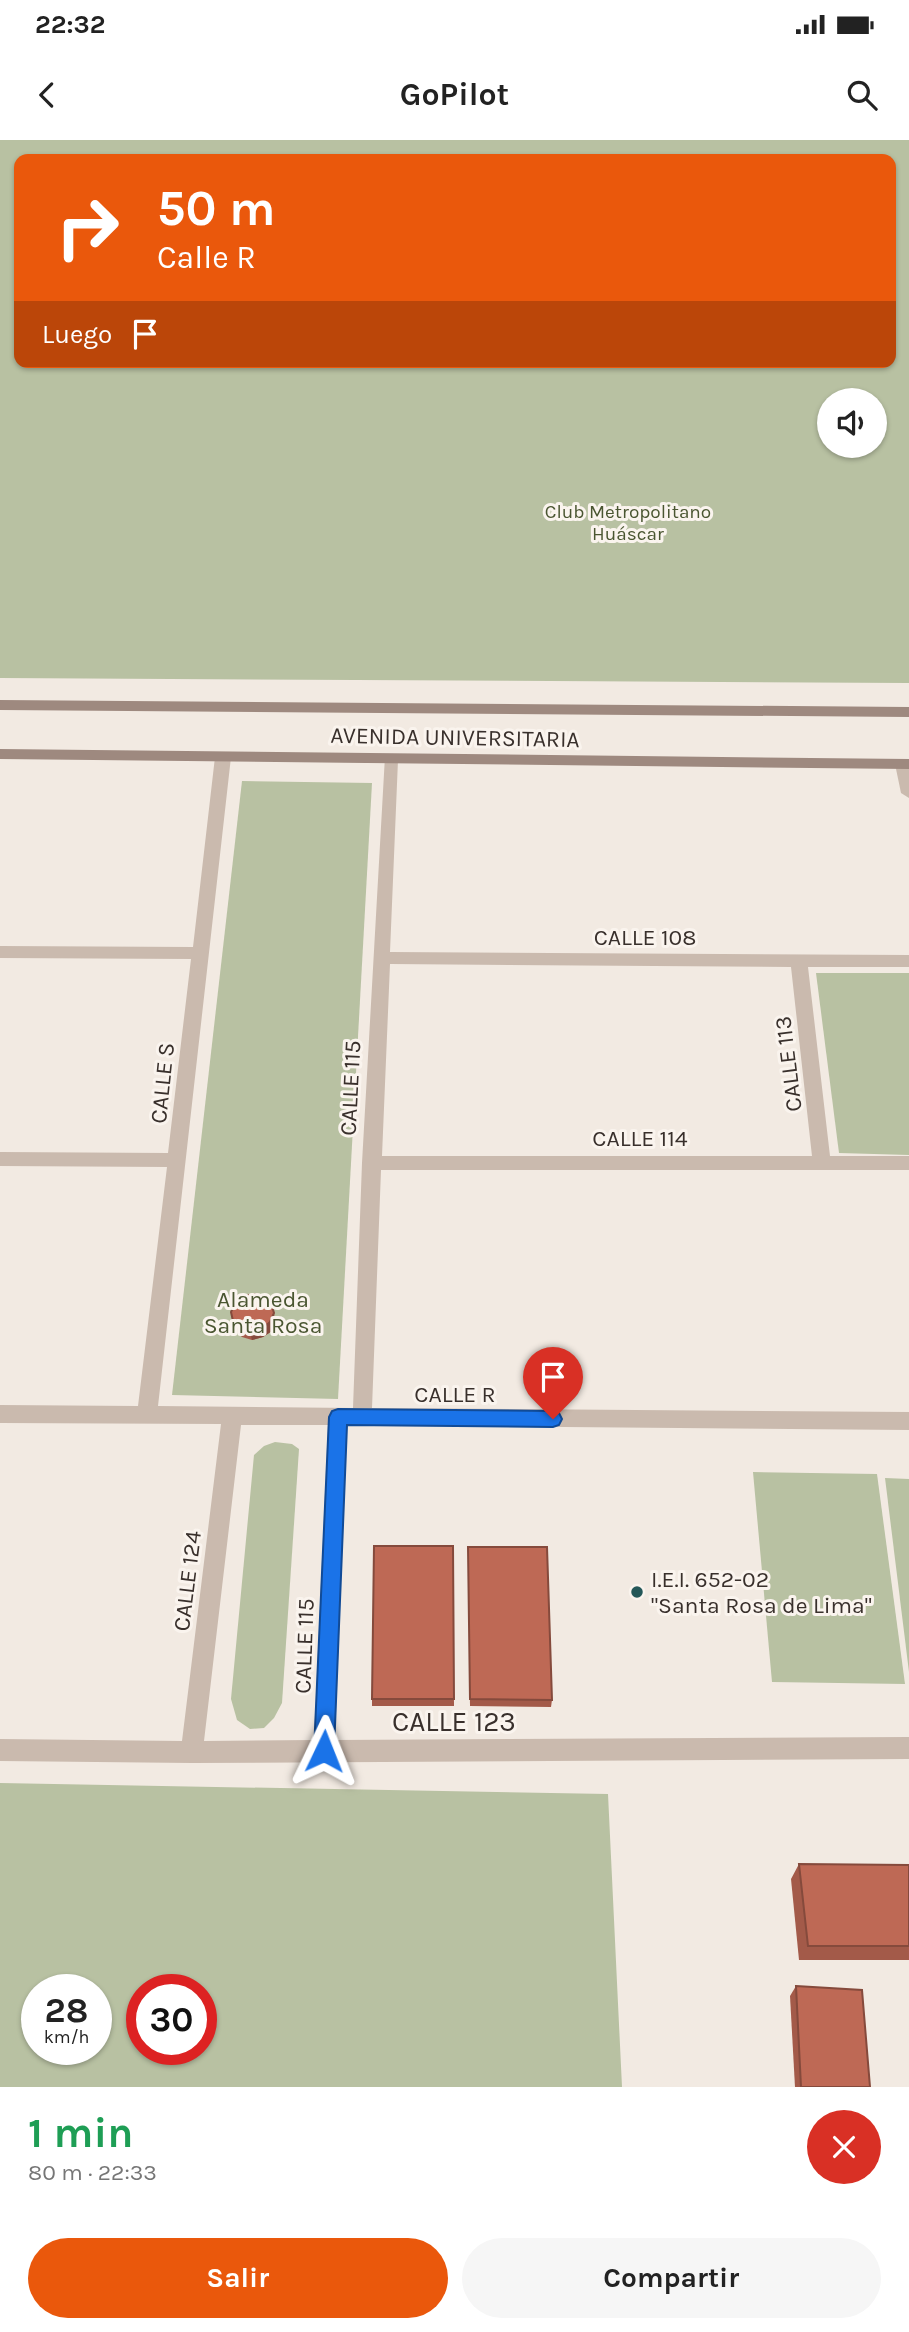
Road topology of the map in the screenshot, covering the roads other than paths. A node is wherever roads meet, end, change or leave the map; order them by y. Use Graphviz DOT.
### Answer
graph roads {
  1 [pos="0,705"];
  2 [pos="909,712"];
  3 [pos="0,754"];
  4 [pos="223,757"];
  5 [pos="390,760"];
  6 [pos="906,764"];
  7 [pos="909,793"];
  8 [pos="0,952"];
  9 [pos="200,953"];
  10 [pos="381,958"];
  11 [pos="799,961"];
  12 [pos="909,961"];
  13 [pos="0,1159"];
  14 [pos="177,1160"];
  15 [pos="371,1163"];
  16 [pos="822,1163"];
  17 [pos="909,1163"];
  18 [pos="0,1414"];
  19 [pos="147,1415"];
  20 [pos="232,1416"];
  21 [pos="338,1417"];
  22 [pos="362,1418"];
  23 [pos="909,1422"];
  24 [pos="909,1748"];
  25 [pos="0,1750"];
  26 [pos="324,1751"];
  27 [pos="191,1752"];
  1 -- 2 [label="street, AVENIDA UNIVERSITARIA"];
  3 -- 4 [label="street, AVENIDA UNIVERSITARIA"];
  4 -- 5 [label="street, AVENIDA UNIVERSITARIA"];
  4 -- 9 [label="street, CALLE S"];
  5 -- 6 [label="street, AVENIDA UNIVERSITARIA"];
  5 -- 10 [label="street, CALLE 115"];
  6 -- 7 [label="street"];
  8 -- 9 [label="street"];
  9 -- 14 [label="street, CALLE S"];
  10 -- 11 [label="street, CALLE 108"];
  10 -- 15 [label="street, CALLE 115"];
  11 -- 12 [label="street, CALLE 108"];
  11 -- 16 [label="street, CALLE 113"];
  13 -- 14 [label="street"];
  14 -- 19 [label="street, CALLE S"];
  15 -- 16 [label="street, CALLE 114"];
  15 -- 22 [label="street, CALLE 115"];
  16 -- 17 [label="street, CALLE 114"];
  18 -- 19 [label="street, CALLE R"];
  19 -- 20 [label="street, CALLE R"];
  20 -- 21 [label="street, CALLE R"];
  20 -- 27 [label="street, CALLE 124"];
  21 -- 22 [label="street, CALLE R"];
  21 -- 26 [label="street, CALLE 115"];
  22 -- 23 [label="street, CALLE R"];
  24 -- 26 [label="street, CALLE 123"];
  25 -- 27 [label="street, CALLE 123"];
  26 -- 27 [label="street, CALLE 123"];
}
